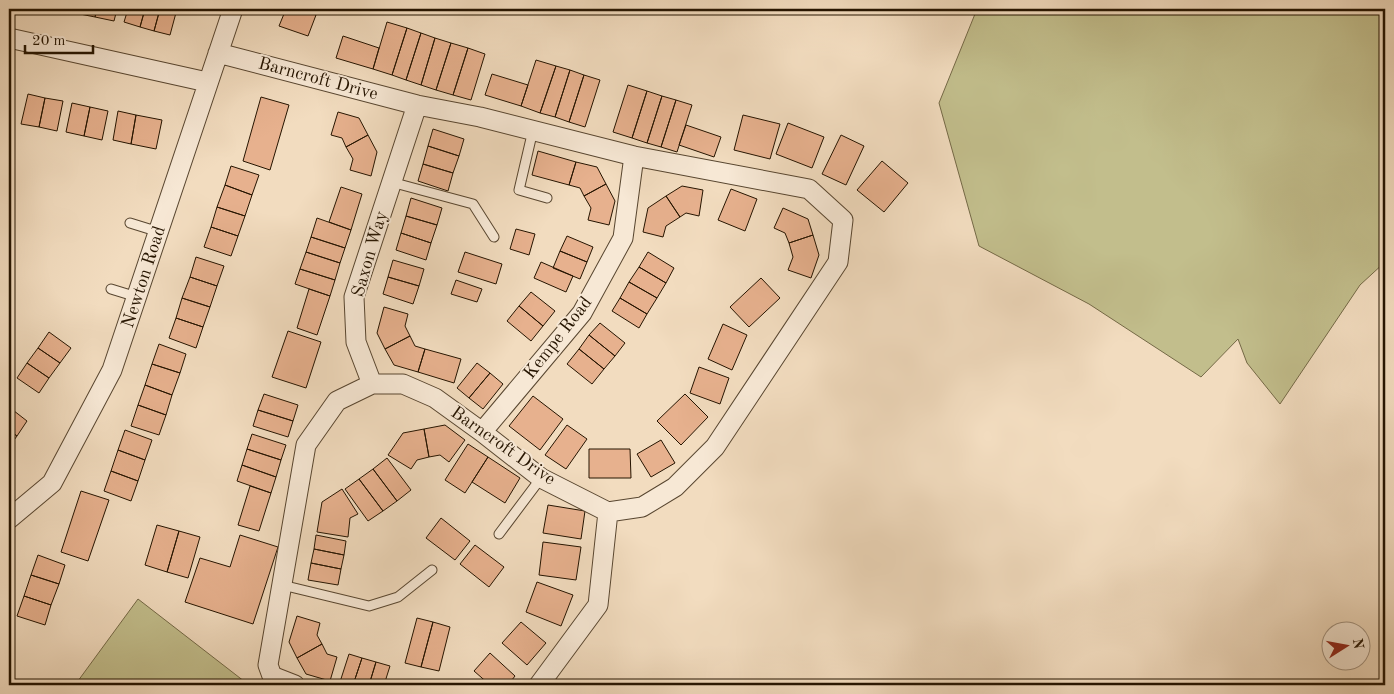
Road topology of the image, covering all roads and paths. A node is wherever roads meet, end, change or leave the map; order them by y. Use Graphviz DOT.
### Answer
graph roads {
  1 [pos="233,9"];
  2 [pos="9,38"];
  3 [pos="218,53"];
  4 [pos="207,82"];
  5 [pos="417,105"];
  6 [pos="533,130"];
  7 [pos="634,156"];
  8 [pos="391,182"];
  9 [pos="547,198"];
  10 [pos="130,223"];
  11 [pos="159,232"];
  12 [pos="494,237"];
  13 [pos="111,289"];
  14 [pos="137,297"];
  15 [pos="372,384"];
  16 [pos="482,432"];
  17 [pos="541,478"];
  18 [pos="608,512"];
  19 [pos="9,519"];
  20 [pos="499,534"];
  21 [pos="432,570"];
  22 [pos="282,585"];
  23 [pos="295,685"];
  24 [pos="540,685"];
  1 -- 3 [label="street, Newton Road"];
  2 -- 4 [label="street"];
  3 -- 4 [label="street, Newton Road"];
  3 -- 5 [label="street, Barncroft Drive"];
  4 -- 11 [label="street, Newton Road"];
  5 -- 6 [label="street, Barncroft Drive"];
  5 -- 8 [label="street"];
  6 -- 7 [label="street, Barncroft Drive"];
  6 -- 9 [label="lane"];
  7 -- 16 [label="street, Kempe Road"];
  7 -- 18 [label="street, Barncroft Drive"];
  8 -- 12 [label="lane"];
  8 -- 15 [label="street, Saxon Way"];
  10 -- 11 [label="lane"];
  11 -- 14 [label="street, Newton Road"];
  13 -- 14 [label="lane"];
  14 -- 19 [label="street, Newton Road"];
  15 -- 16 [label="street, Barncroft Drive"];
  15 -- 22 [label="street, Barncroft Drive"];
  16 -- 17 [label="street, Barncroft Drive"];
  17 -- 18 [label="street, Barncroft Drive"];
  17 -- 20 [label="lane"];
  18 -- 24 [label="street"];
  21 -- 22 [label="lane"];
  22 -- 23 [label="street, Barncroft Drive"];
}
